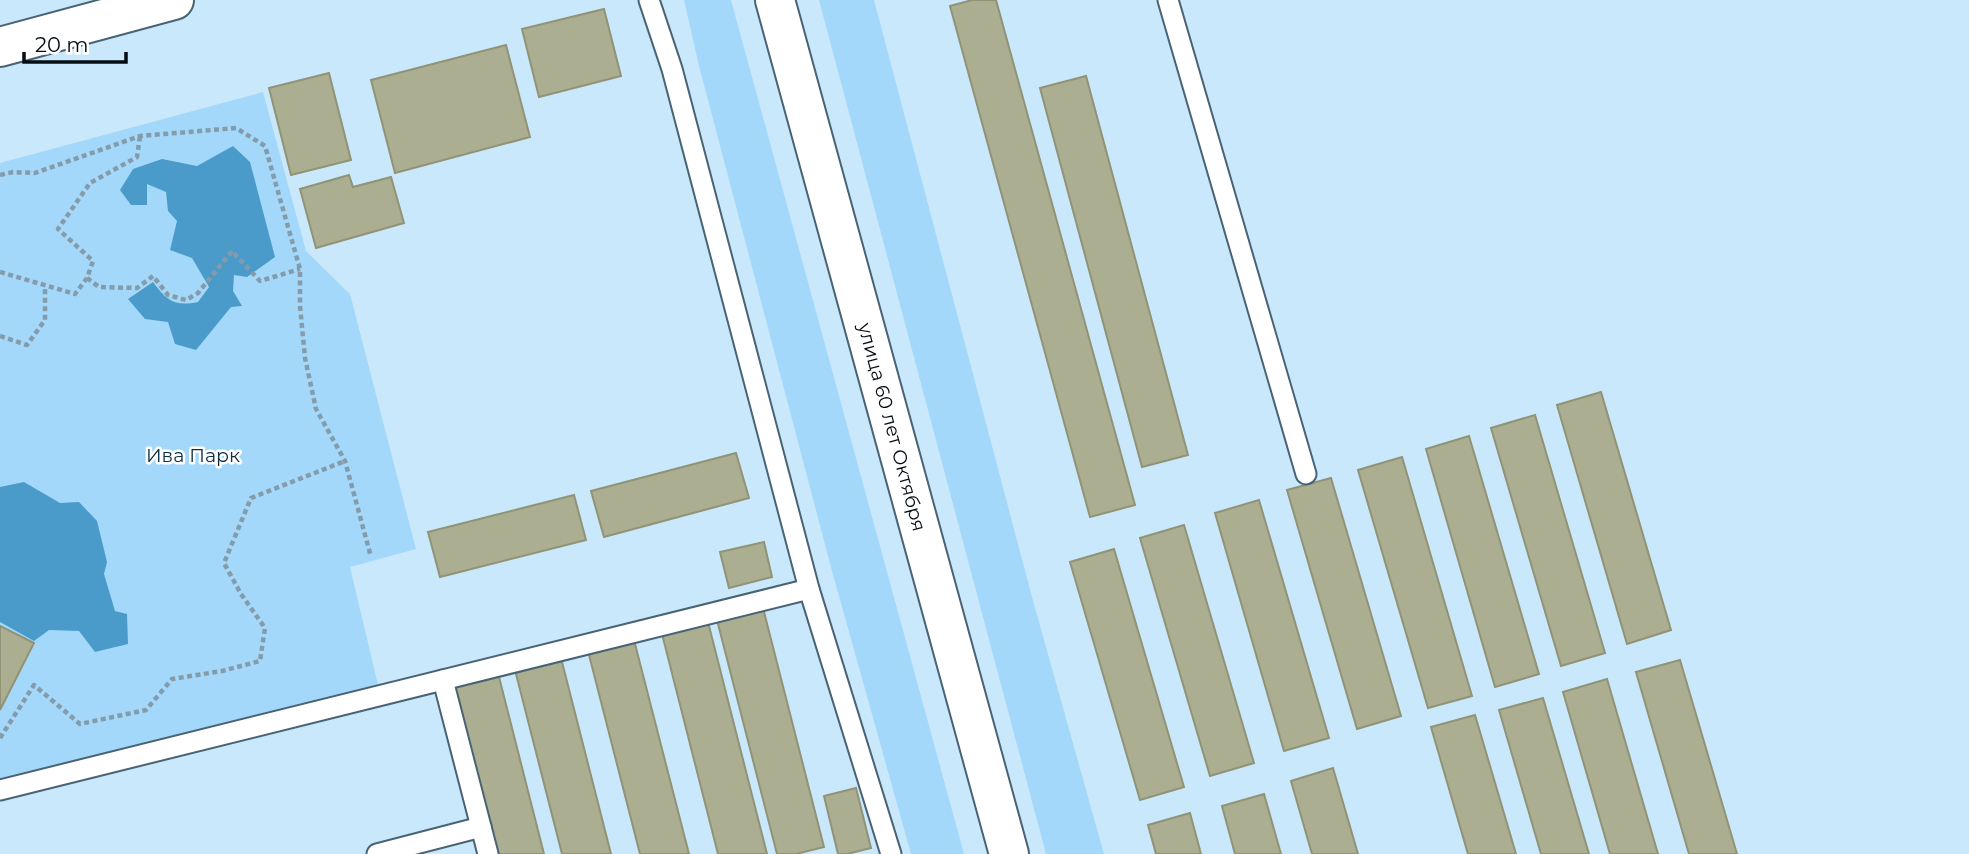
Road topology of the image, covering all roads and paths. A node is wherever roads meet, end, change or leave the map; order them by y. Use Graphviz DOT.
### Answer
graph roads {
  1 [pos="174,0"];
  2 [pos="649,0"];
  3 [pos="775,0"];
  4 [pos="1168,0"];
  5 [pos="0,47"];
  6 [pos="140,136"];
  7 [pos="0,175"];
  8 [pos="300,269"];
  9 [pos="0,272"];
  10 [pos="87,278"];
  11 [pos="45,286"];
  12 [pos="0,336"];
  13 [pos="345,461"];
  14 [pos="1306,474"];
  15 [pos="371,557"];
  16 [pos="809,589"];
  17 [pos="443,680"];
  18 [pos="0,738"];
  19 [pos="0,790"];
  20 [pos="481,827"];
  21 [pos="377,854"];
  22 [pos="488,854"];
  23 [pos="891,854"];
  24 [pos="1009,854"];
  1 -- 5 [label="street"];
  2 -- 16 [label="lane"];
  3 -- 24 [label="street, улица 60 лет Октября"];
  4 -- 14 [label="lane"];
  6 -- 7 [label="path"];
  6 -- 8 [label="path"];
  6 -- 10 [label="path"];
  8 -- 10 [label="path"];
  8 -- 13 [label="path"];
  9 -- 11 [label="path"];
  10 -- 11 [label="path"];
  11 -- 12 [label="path"];
  13 -- 15 [label="path"];
  13 -- 18 [label="path"];
  16 -- 17 [label="lane"];
  16 -- 23 [label="lane"];
  17 -- 19 [label="lane"];
  17 -- 20 [label="lane"];
  20 -- 21 [label="lane"];
  20 -- 22 [label="lane"];
}
